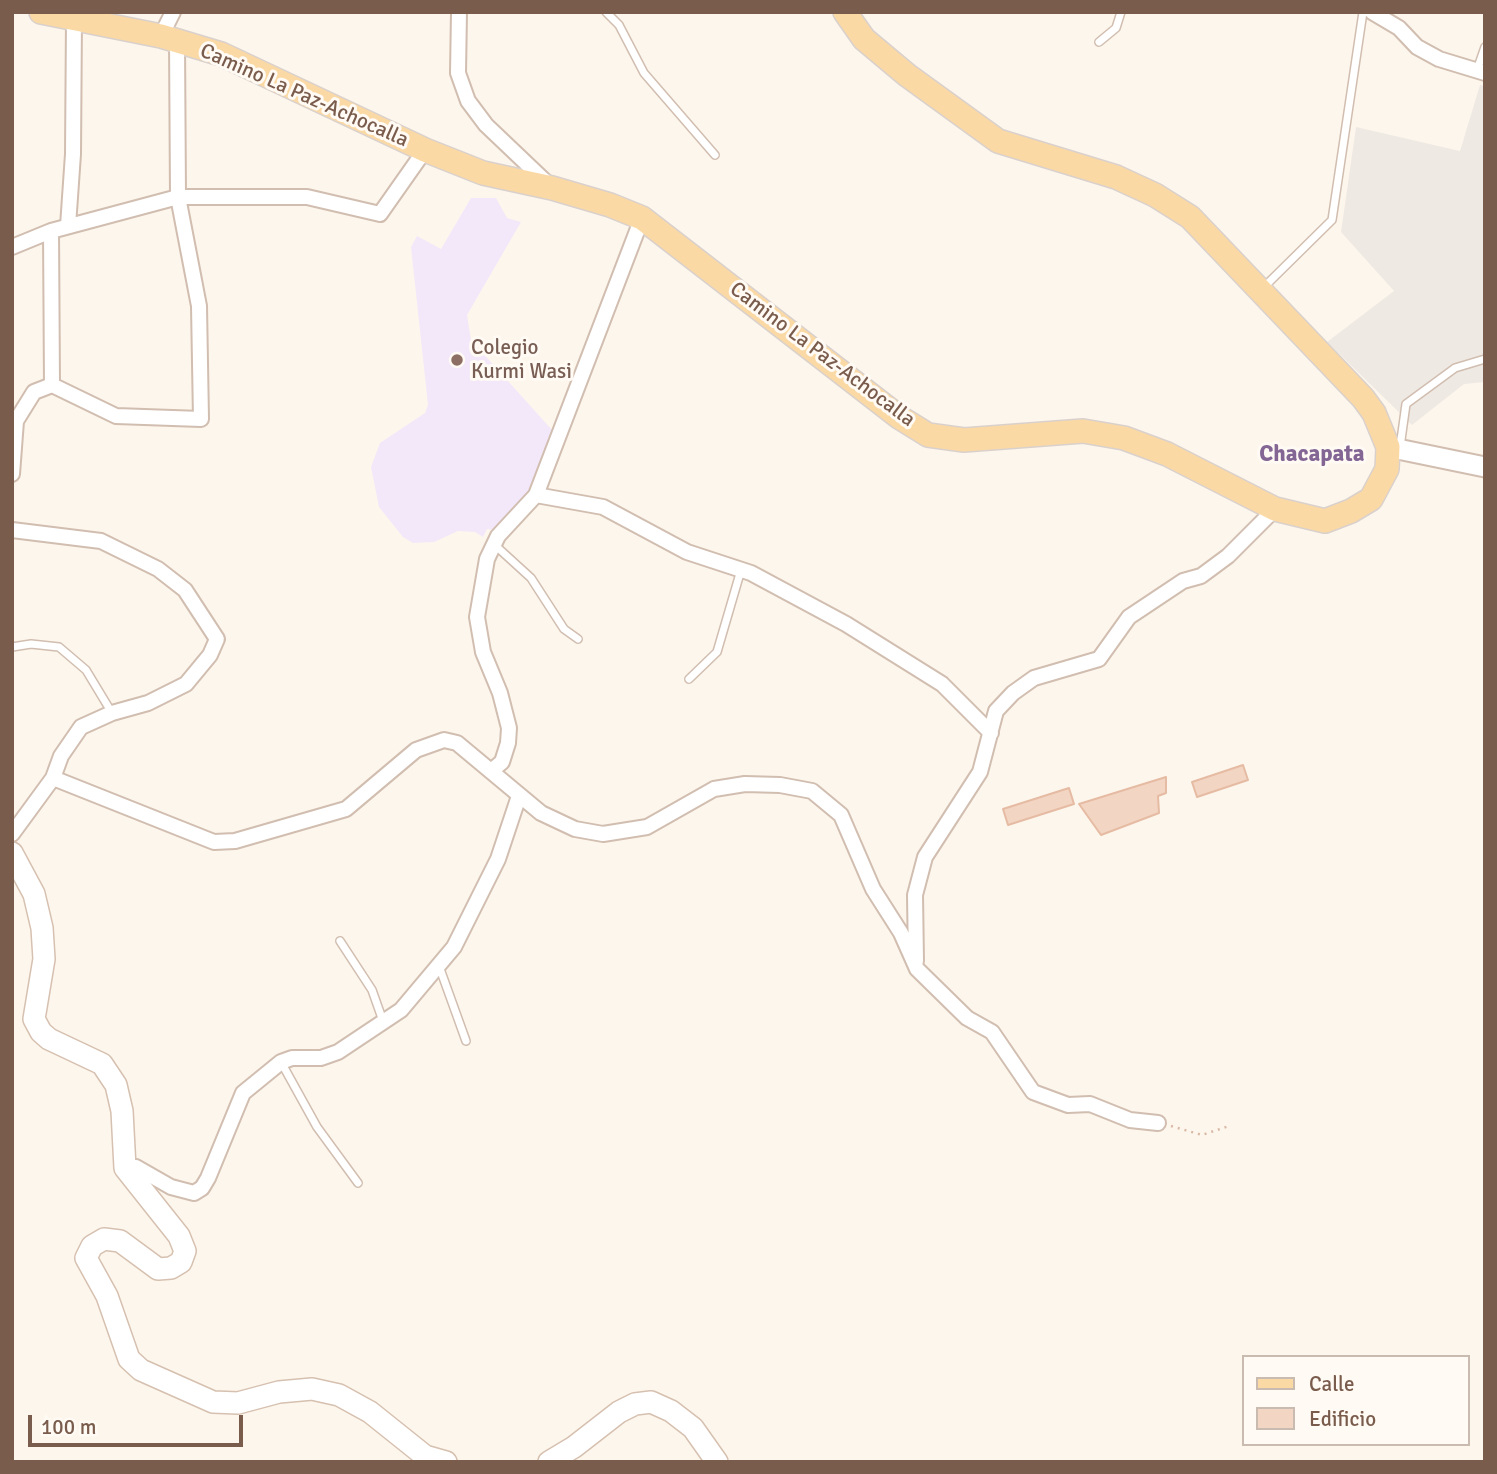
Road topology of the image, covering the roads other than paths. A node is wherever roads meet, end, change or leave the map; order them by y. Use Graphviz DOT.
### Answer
graph roads {
  1 [pos="42,12"];
  2 [pos="173,12"];
  3 [pos="459,12"];
  4 [pos="606,12"];
  5 [pos="845,12"];
  6 [pos="1121,12"];
  7 [pos="1363,12"];
  8 [pos="1372,12"];
  9 [pos="74,19"];
  10 [pos="169,39"];
  11 [pos="1099,42"];
  12 [pos="1485,47"];
  13 [pos="1481,72"];
  14 [pos="425,150"];
  15 [pos="715,155"];
  16 [pos="552,188"];
  17 [pos="178,197"];
  18 [pos="642,218"];
  19 [pos="68,226"];
  20 [pos="51,231"];
  21 [pos="12,247"];
  22 [pos="1260,292"];
  23 [pos="1485,359"];
  24 [pos="52,385"];
  25 [pos="1394,447"];
  26 [pos="1485,467"];
  27 [pos="12,474"];
  28 [pos="536,495"];
  29 [pos="1275,509"];
  30 [pos="12,530"];
  31 [pos="496,541"];
  32 [pos="741,570"];
  33 [pos="578,639"];
  34 [pos="12,647"];
  35 [pos="689,679"];
  36 [pos="112,713"];
  37 [pos="991,733"];
  38 [pos="491,771"];
  39 [pos="53,778"];
  40 [pos="519,796"];
  41 [pos="12,834"];
  42 [pos="12,853"];
  43 [pos="340,941"];
  44 [pos="439,966"];
  45 [pos="917,969"];
  46 [pos="384,1022"];
  47 [pos="466,1041"];
  48 [pos="281,1062"];
  49 [pos="1158,1123"];
  50 [pos="125,1168"];
  51 [pos="358,1183"];
  52 [pos="446,1462"];
  53 [pos="548,1462"];
  54 [pos="717,1462"];
  1 -- 9 [label="main road, Camino La Paz-Achocalla"];
  2 -- 10 [label="street"];
  3 -- 16 [label="street"];
  4 -- 15 [label="lane"];
  5 -- 22 [label="main road"];
  6 -- 11 [label="lane"];
  7 -- 22 [label="lane"];
  8 -- 13 [label="street"];
  9 -- 10 [label="main road, Camino La Paz-Achocalla"];
  9 -- 19 [label="street"];
  10 -- 14 [label="main road, Camino La Paz-Achocalla"];
  10 -- 17 [label="street"];
  12 -- 13 [label="lane"];
  14 -- 16 [label="main road, Camino La Paz-Achocalla"];
  14 -- 17 [label="street"];
  16 -- 18 [label="main road, Camino La Paz-Achocalla"];
  17 -- 19 [label="street"];
  17 -- 24 [label="street"];
  18 -- 28 [label="street"];
  18 -- 29 [label="main road, Camino La Paz-Achocalla"];
  19 -- 20 [label="street"];
  20 -- 21 [label="street"];
  20 -- 24 [label="street"];
  22 -- 25 [label="main road"];
  23 -- 25 [label="lane"];
  24 -- 27 [label="street"];
  25 -- 26 [label="street"];
  25 -- 29 [label="main road, Camino La Paz-Achocalla"];
  28 -- 31 [label="street"];
  28 -- 32 [label="street"];
  29 -- 37 [label="street"];
  30 -- 36 [label="street"];
  31 -- 33 [label="lane"];
  31 -- 38 [label="street"];
  32 -- 35 [label="lane"];
  32 -- 37 [label="street"];
  34 -- 36 [label="lane"];
  36 -- 39 [label="street"];
  37 -- 45 [label="street"];
  38 -- 39 [label="street"];
  38 -- 40 [label="street"];
  39 -- 41 [label="street"];
  40 -- 44 [label="street"];
  40 -- 45 [label="street"];
  42 -- 50 [label="main road"];
  43 -- 46 [label="lane"];
  44 -- 46 [label="street"];
  44 -- 47 [label="lane"];
  45 -- 49 [label="street"];
  46 -- 48 [label="street"];
  48 -- 50 [label="street"];
  48 -- 51 [label="lane"];
  50 -- 52 [label="main road"];
  53 -- 54 [label="main road"];
}
